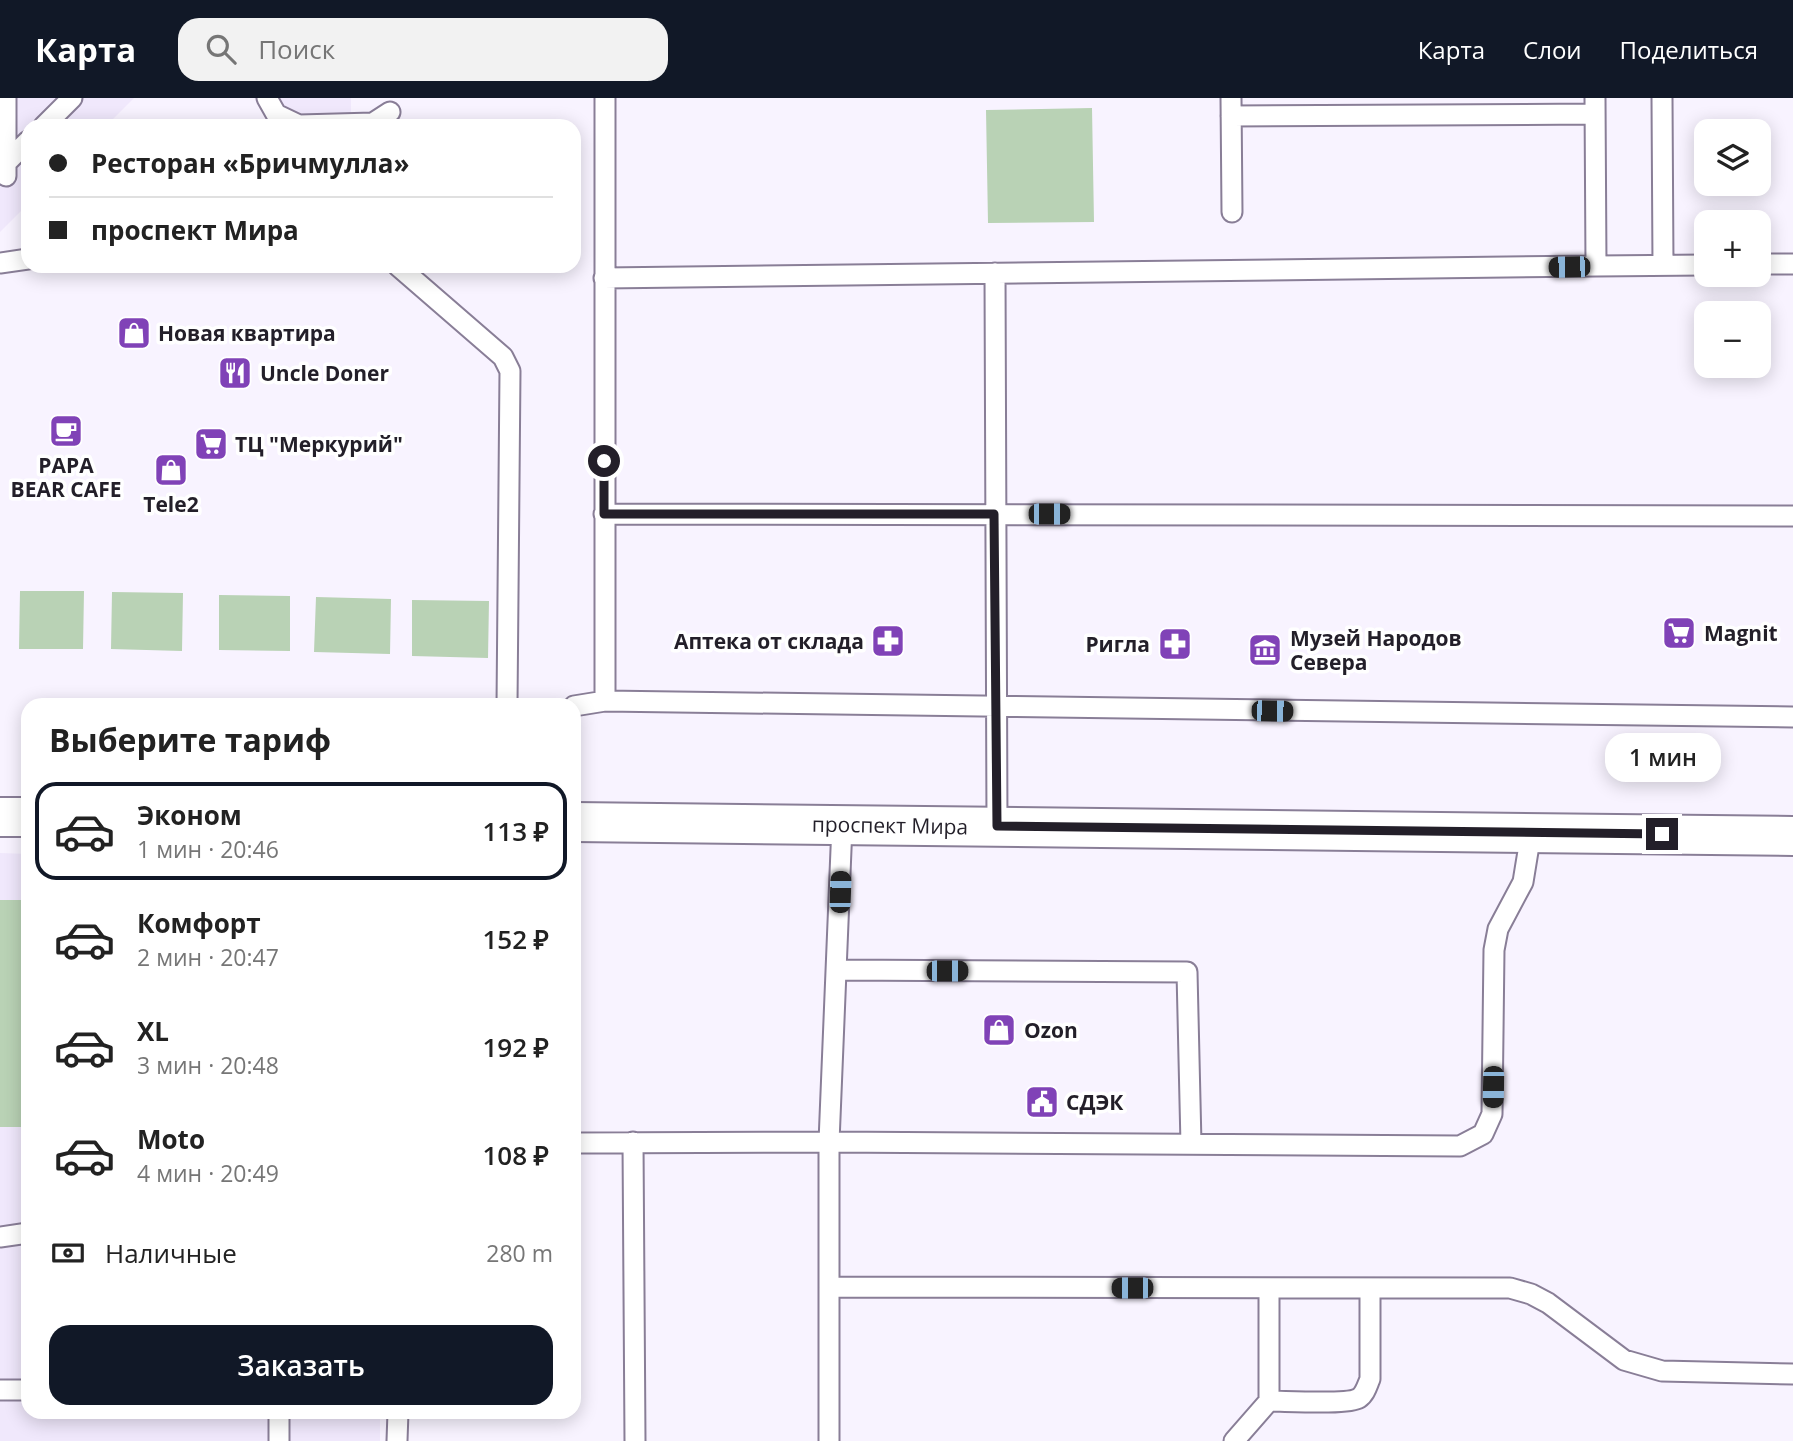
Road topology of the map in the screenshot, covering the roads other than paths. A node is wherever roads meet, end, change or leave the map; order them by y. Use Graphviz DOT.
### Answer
graph roads {
  1 [pos="6,98"];
  2 [pos="72,98"];
  3 [pos="267,98"];
  4 [pos="605,98"];
  5 [pos="1662,98"];
  6 [pos="1595,106"];
  7 [pos="1231,107"];
  8 [pos="1441,107"];
  9 [pos="51,119"];
  10 [pos="286,119"];
  11 [pos="21,150"];
  12 [pos="1232,212"];
  13 [pos="21,260"];
  14 [pos="0,263"];
  15 [pos="1771,264"];
  16 [pos="1793,264"];
  17 [pos="1663,265"];
  18 [pos="1694,265"];
  19 [pos="1596,266"];
  20 [pos="406,273"];
  21 [pos="995,273"];
  22 [pos="604,278"];
  23 [pos="604,514"];
  24 [pos="994,514"];
  25 [pos="1793,516"];
  26 [pos="507,698"];
  27 [pos="605,701"];
  28 [pos="581,705"];
  29 [pos="998,708"];
  30 [pos="1793,717"];
  31 [pos="0,817"];
  32 [pos="21,817"];
  33 [pos="581,822"];
  34 [pos="842,825"];
  35 [pos="997,826"];
  36 [pos="1531,833"];
  37 [pos="1793,836"];
  38 [pos="837,970"];
  39 [pos="633,1142"];
  40 [pos="829,1142"];
  41 [pos="581,1143"];
  42 [pos="1191,1144"];
  43 [pos="21,1234"];
  44 [pos="0,1237"];
  45 [pos="829,1287"];
  46 [pos="1269,1288"];
  47 [pos="1370,1289"];
  48 [pos="1793,1374"];
  49 [pos="0,1390"];
  50 [pos="21,1390"];
  51 [pos="1269,1401"];
  52 [pos="279,1419"];
  53 [pos="398,1419"];
  54 [pos="279,1441"];
  55 [pos="397,1441"];
  56 [pos="635,1441"];
  57 [pos="829,1441"];
  58 [pos="1234,1441"];
  1 -- 11 [label="lane"];
  2 -- 9 [label="lane"];
  3 -- 10 [label="lane"];
  4 -- 22 [label="lane"];
  5 -- 17 [label="lane"];
  6 -- 8 [label="lane"];
  6 -- 19 [label="lane"];
  7 -- 8 [label="lane"];
  7 -- 12 [label="lane"];
  13 -- 14 [label="lane"];
  15 -- 16 [label="lane"];
  17 -- 18 [label="lane"];
  17 -- 19 [label="lane"];
  19 -- 21 [label="lane"];
  20 -- 26 [label="lane"];
  21 -- 22 [label="lane"];
  21 -- 24 [label="lane"];
  22 -- 23 [label="lane"];
  23 -- 24 [label="lane"];
  23 -- 27 [label="lane"];
  24 -- 25 [label="lane"];
  24 -- 29 [label="lane"];
  27 -- 28 [label="lane"];
  27 -- 29 [label="lane"];
  29 -- 30 [label="lane"];
  29 -- 35 [label="lane"];
  31 -- 32 [label="main road"];
  33 -- 34 [label="main road, проспект Мира"];
  34 -- 35 [label="main road, проспект Мира"];
  34 -- 38 [label="lane"];
  35 -- 36 [label="main road, проспект Мира"];
  36 -- 37 [label="main road, проспект Мира"];
  36 -- 42 [label="lane"];
  38 -- 40 [label="lane"];
  38 -- 42 [label="lane"];
  39 -- 40 [label="lane"];
  39 -- 41 [label="lane"];
  39 -- 56 [label="lane"];
  40 -- 42 [label="lane"];
  40 -- 45 [label="lane"];
  43 -- 44 [label="lane"];
  45 -- 46 [label="lane"];
  45 -- 57 [label="lane"];
  46 -- 47 [label="lane"];
  46 -- 51 [label="lane"];
  47 -- 48 [label="lane"];
  47 -- 51 [label="lane"];
  49 -- 50 [label="lane"];
  51 -- 58 [label="lane"];
  52 -- 54 [label="lane"];
  53 -- 55 [label="lane"];
}
